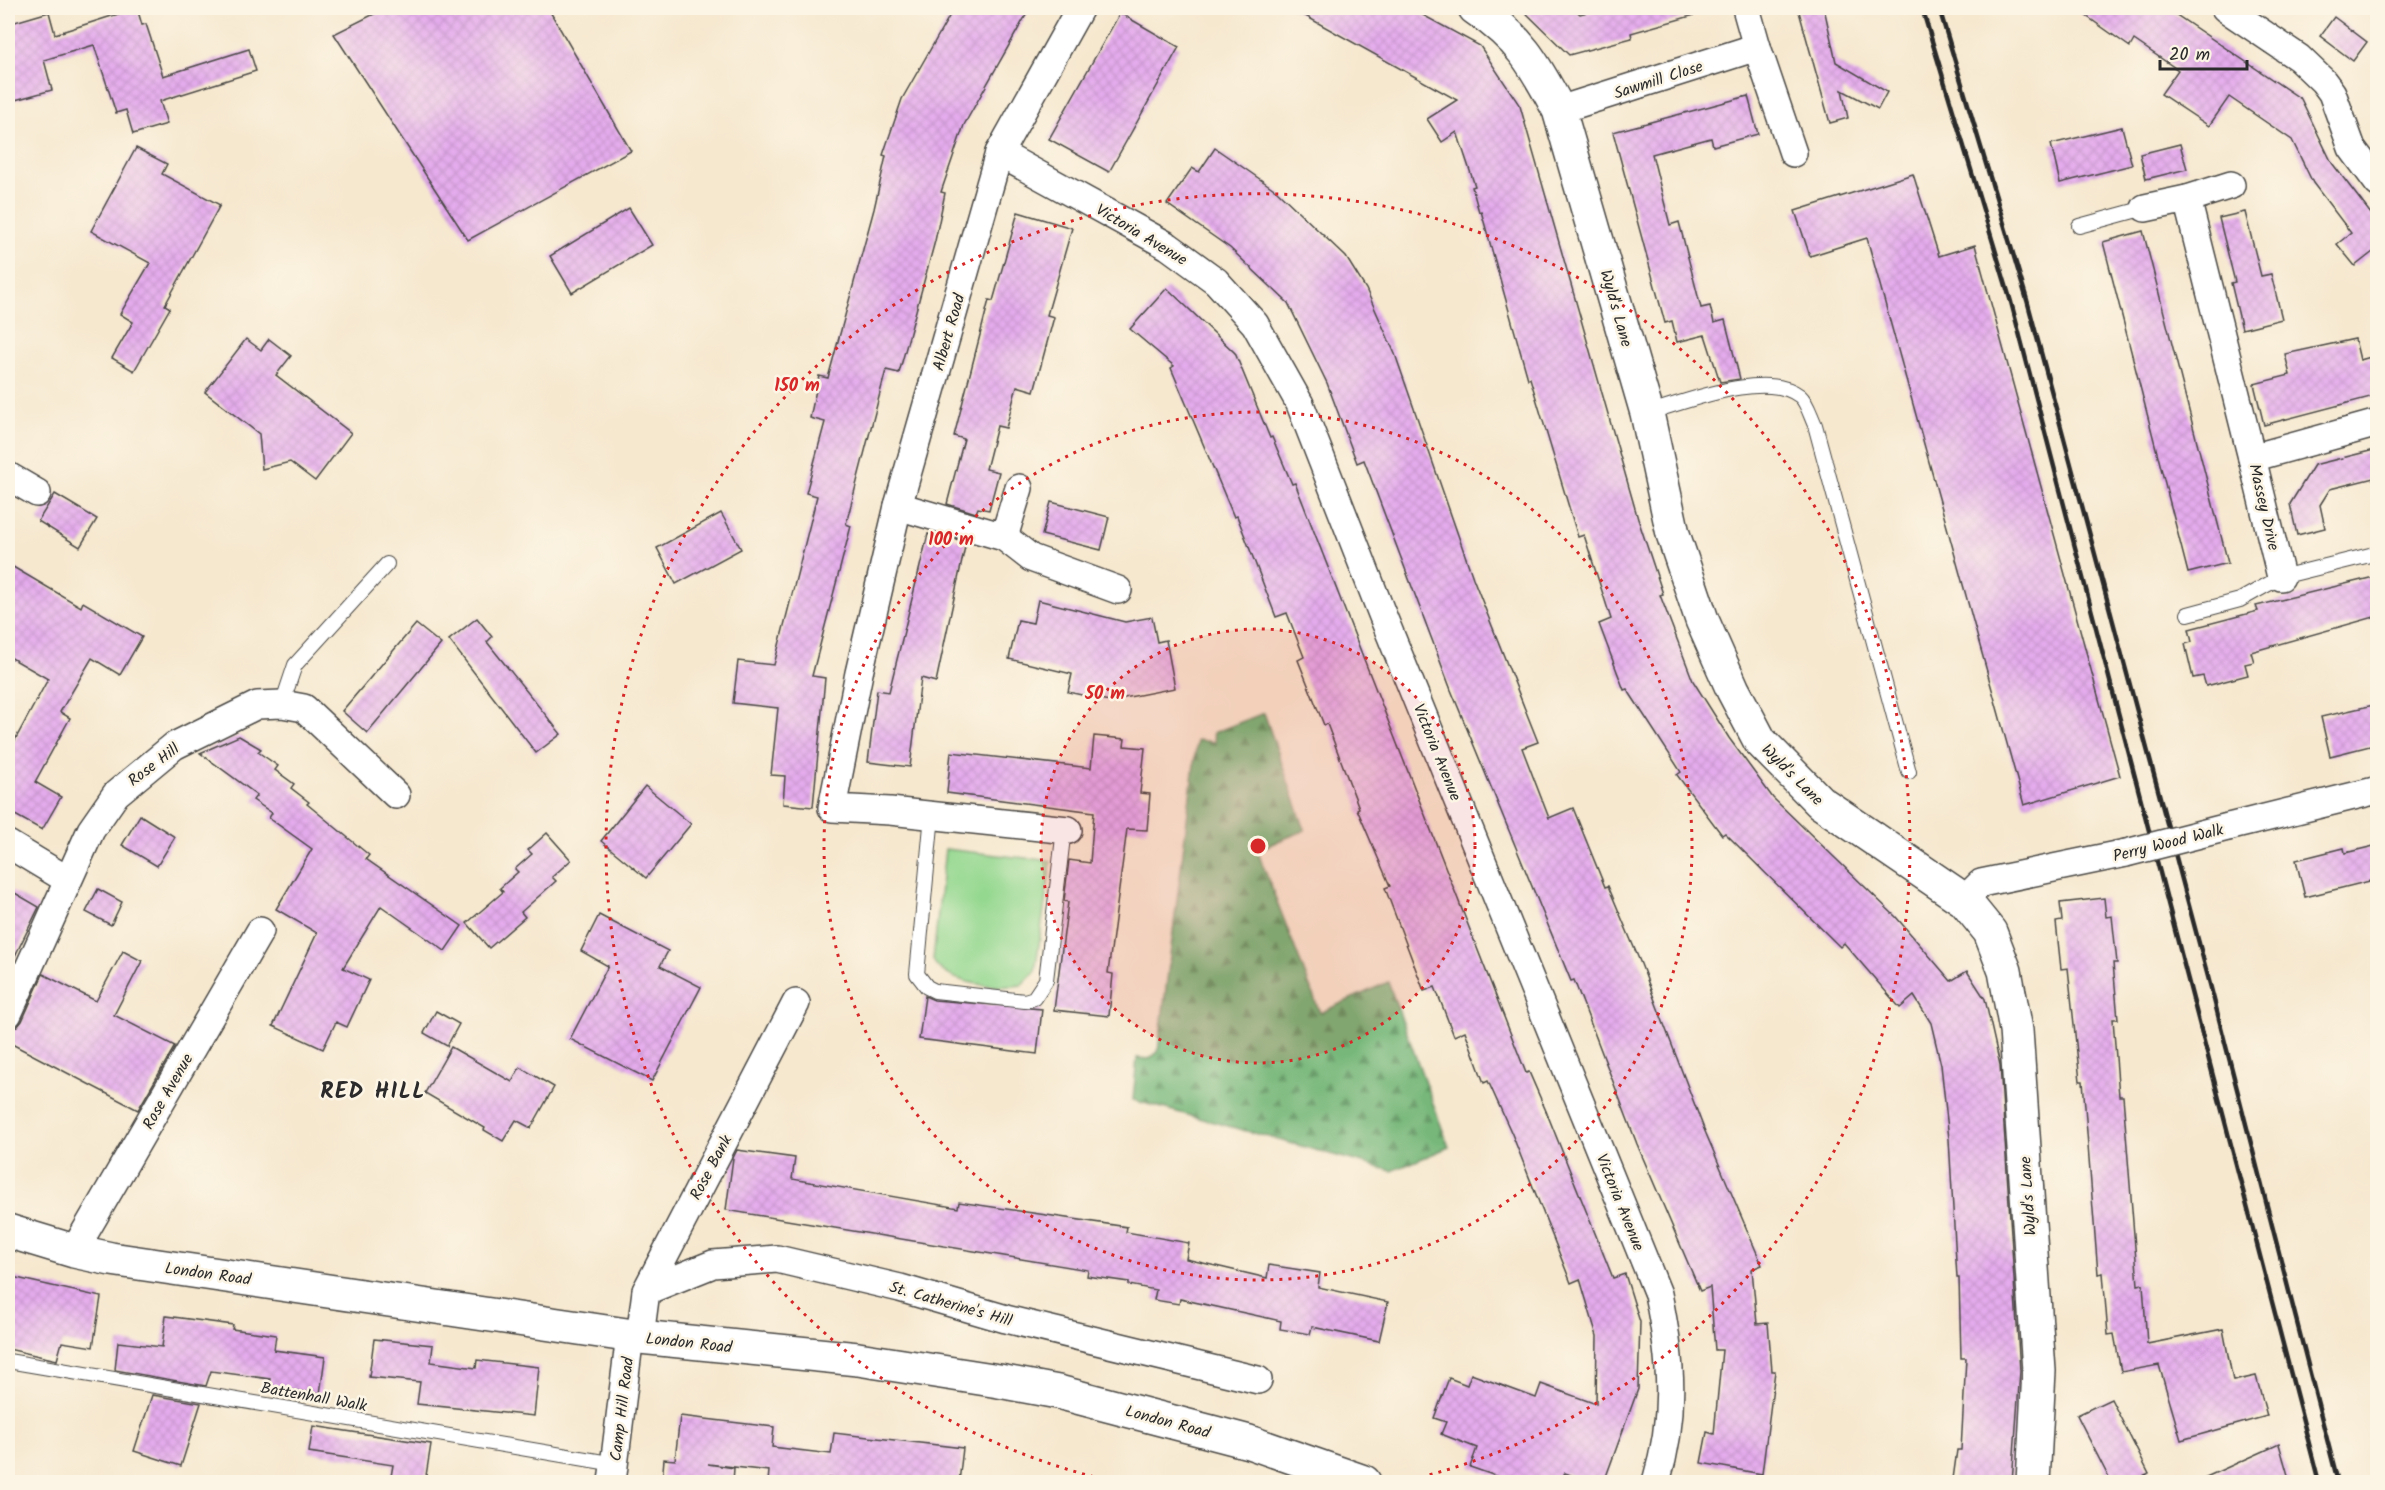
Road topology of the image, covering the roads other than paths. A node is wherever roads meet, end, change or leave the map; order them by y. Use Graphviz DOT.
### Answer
graph roads {
  1 [pos="1080,8"];
  2 [pos="1475,8"];
  3 [pos="1746,8"];
  4 [pos="2225,8"];
  5 [pos="1757,47"];
  6 [pos="1558,110"];
  7 [pos="999,153"];
  8 [pos="1793,153"];
  9 [pos="2378,183"];
  10 [pos="2231,185"];
  11 [pos="2187,199"];
  12 [pos="2145,208"];
  13 [pos="2079,226"];
  14 [pos="1647,413"];
  15 [pos="2378,423"];
  16 [pos="2252,458"];
  17 [pos="8,476"];
  18 [pos="1019,488"];
  19 [pos="37,493"];
  20 [pos="898,506"];
  21 [pos="1004,537"];
  22 [pos="2378,553"];
  23 [pos="387,564"];
  24 [pos="2281,577"];
  25 [pos="1118,590"];
  26 [pos="2188,614"];
  27 [pos="282,704"];
  28 [pos="1909,772"];
  29 [pos="2378,790"];
  30 [pos="396,795"];
  31 [pos="932,815"];
  32 [pos="1066,829"];
  33 [pos="8,844"];
  34 [pos="66,879"];
  35 [pos="1964,900"];
  36 [pos="260,931"];
  37 [pos="796,1003"];
  38 [pos="8,1014"];
  39 [pos="8,1231"];
  40 [pos="74,1251"];
  41 [pos="646,1291"];
  42 [pos="635,1336"];
  43 [pos="8,1361"];
  44 [pos="1258,1380"];
  45 [pos="613,1473"];
  46 [pos="1364,1482"];
  47 [pos="1656,1482"];
  48 [pos="2032,1482"];
  1 -- 7 [label="street, Albert Road"];
  2 -- 6 [label="main road, Wyld's Lane"];
  3 -- 5 [label="street"];
  4 -- 9 [label="street"];
  5 -- 6 [label="street, Sawmill Close"];
  5 -- 8 [label="street"];
  6 -- 14 [label="main road, Wyld's Lane"];
  7 -- 20 [label="street, Albert Road"];
  7 -- 47 [label="street, Victoria Avenue"];
  10 -- 11 [label="street"];
  11 -- 12 [label="street"];
  11 -- 16 [label="street"];
  12 -- 13 [label="lane"];
  14 -- 28 [label="lane"];
  14 -- 35 [label="main road, Wyld's Lane"];
  15 -- 16 [label="street, Massey Drive"];
  16 -- 24 [label="street, Massey Drive"];
  17 -- 19 [label="street"];
  18 -- 21 [label="street"];
  20 -- 21 [label="street"];
  20 -- 31 [label="street, Albert Road"];
  21 -- 25 [label="street"];
  22 -- 24 [label="lane"];
  23 -- 27 [label="lane"];
  24 -- 26 [label="lane"];
  27 -- 30 [label="street, Rose Hill"];
  27 -- 34 [label="street, Rose Hill"];
  29 -- 35 [label="street, Perry Wood Walk, bridge"];
  31 -- 32 [label="street"];
  31 -- 32 [label="lane"];
  33 -- 34 [label="street"];
  34 -- 38 [label="street, Rose Hill"];
  35 -- 48 [label="main road, Wyld's Lane"];
  36 -- 40 [label="street, Rose Avenue"];
  37 -- 41 [label="street, Rose Bank"];
  39 -- 40 [label="main road, London Road"];
  40 -- 42 [label="main road, London Road"];
  41 -- 42 [label="street, Rose Bank"];
  41 -- 44 [label="street, St. Catherine's Hill"];
  42 -- 45 [label="street, Camp Hill Road"];
  42 -- 46 [label="main road, London Road"];
  43 -- 45 [label="lane, Battenhall Walk"];
}
